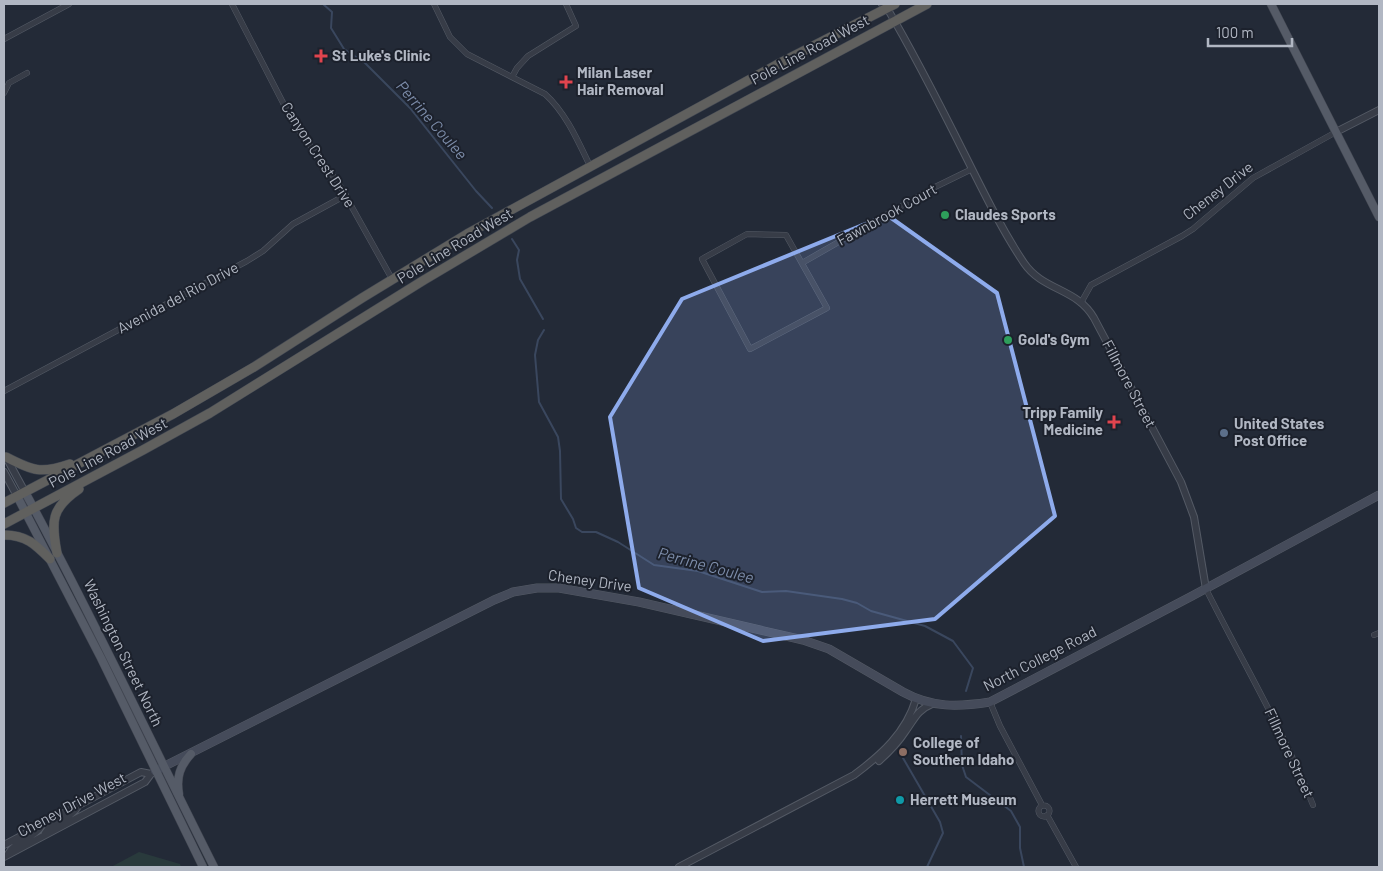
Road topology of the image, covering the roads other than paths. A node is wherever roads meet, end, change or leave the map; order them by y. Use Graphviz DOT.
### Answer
graph roads {
  1 [pos="69,4"];
  2 [pos="232,4"];
  3 [pos="434,4"];
  4 [pos="566,4"];
  5 [pos="928,4"];
  6 [pos="1271,4"];
  7 [pos="888,5"];
  8 [pos="894,21"];
  9 [pos="4,39"];
  10 [pos="27,73"];
  11 [pos="512,77"];
  12 [pos="4,93"];
  13 [pos="1379,110"];
  14 [pos="1336,132"];
  15 [pos="590,166"];
  16 [pos="972,169"];
  17 [pos="346,195"];
  18 [pos="1379,217"];
  19 [pos="802,263"];
  20 [pos="392,279"];
  21 [pos="1082,302"];
  22 [pos="4,391"];
  23 [pos="5,455"];
  24 [pos="94,456"];
  25 [pos="108,469"];
  26 [pos="4,472"];
  27 [pos="21,494"];
  28 [pos="1379,495"];
  29 [pos="4,503"];
  30 [pos="30,510"];
  31 [pos="4,524"];
  32 [pos="4,535"];
  33 [pos="53,556"];
  34 [pos="1206,588"];
  35 [pos="916,699"];
  36 [pos="990,702"];
  37 [pos="932,704"];
  38 [pos="191,754"];
  39 [pos="164,767"];
  40 [pos="153,772"];
  41 [pos="854,775"];
  42 [pos="179,798"];
  43 [pos="79,804"];
  44 [pos="1042,805"];
  45 [pos="1313,805"];
  46 [pos="1047,815"];
  47 [pos="43,823"];
  48 [pos="45,835"];
  49 [pos="4,844"];
  50 [pos="5,856"];
  51 [pos="203,867"];
  52 [pos="214,867"];
  53 [pos="679,867"];
  54 [pos="1076,867"];
  1 -- 9 [label="street"];
  2 -- 17 [label="street, Canyon Crest Drive"];
  3 -- 11 [label="street"];
  4 -- 11 [label="street"];
  5 -- 8 [label="highway, Pole Line Road West"];
  6 -- 14 [label="main road"];
  7 -- 8 [label="street, Fillmore Street"];
  7 -- 15 [label="highway, Pole Line Road West"];
  8 -- 16 [label="street, Fillmore Street"];
  8 -- 25 [label="highway, Pole Line Road West"];
  10 -- 12 [label="street"];
  11 -- 15 [label="street"];
  13 -- 14 [label="street, Cheney Drive"];
  14 -- 18 [label="main road"];
  14 -- 21 [label="street, Cheney Drive"];
  15 -- 20 [label="highway, Pole Line Road West"];
  16 -- 19 [label="street, Fawnbrook Court"];
  16 -- 21 [label="street, Fillmore Street"];
  17 -- 20 [label="street, Canyon Crest Drive"];
  17 -- 22 [label="street, Avenida del Rio Drive"];
  19 -- 19 [label="street"];
  20 -- 24 [label="highway, Pole Line Road West"];
  21 -- 34 [label="street, Fillmore Street"];
  23 -- 24 [label="highway"];
  23 -- 27 [label="street, Washington Street North"];
  24 -- 27 [label="highway, Pole Line Road West"];
  25 -- 30 [label="highway, Pole Line Road West"];
  25 -- 33 [label="highway"];
  26 -- 27 [label="street, Washington Street North"];
  27 -- 29 [label="highway, Pole Line Road West"];
  27 -- 30 [label="main road, Washington Street North"];
  28 -- 34 [label="main road, North College Road"];
  30 -- 31 [label="highway, Pole Line Road West"];
  30 -- 33 [label="main road, Washington Street North"];
  32 -- 33 [label="highway"];
  33 -- 39 [label="main road, Washington Street North"];
  33 -- 40 [label="main road, Washington Street North"];
  34 -- 36 [label="main road, North College Road"];
  34 -- 45 [label="street, Fillmore Street"];
  35 -- 37 [label="main road, North College Road"];
  35 -- 38 [label="main road, Cheney Drive"];
  35 -- 41 [label="street"];
  36 -- 37 [label="main road, North College Road"];
  36 -- 44 [label="street"];
  37 -- 41 [label="street"];
  38 -- 39 [label="main road, Cheney Drive"];
  38 -- 42 [label="main road"];
  39 -- 40 [label="main road, Cheney Drive West"];
  39 -- 42 [label="main road, Washington Street North"];
  40 -- 43 [label="street, Cheney Drive West"];
  40 -- 48 [label="street, Cheney Drive West"];
  40 -- 51 [label="main road, Washington Street North"];
  41 -- 53 [label="street"];
  42 -- 52 [label="main road, Washington Street North"];
  43 -- 47 [label="street, Cheney Drive West"];
  43 -- 48 [label="street"];
  44 -- 46 [label="street"];
  44 -- 46 [label="street"];
  46 -- 54 [label="street"];
  47 -- 49 [label="street, Cheney Drive West"];
  47 -- 50 [label="street"];
  48 -- 50 [label="street, Cheney Drive West"];
}
